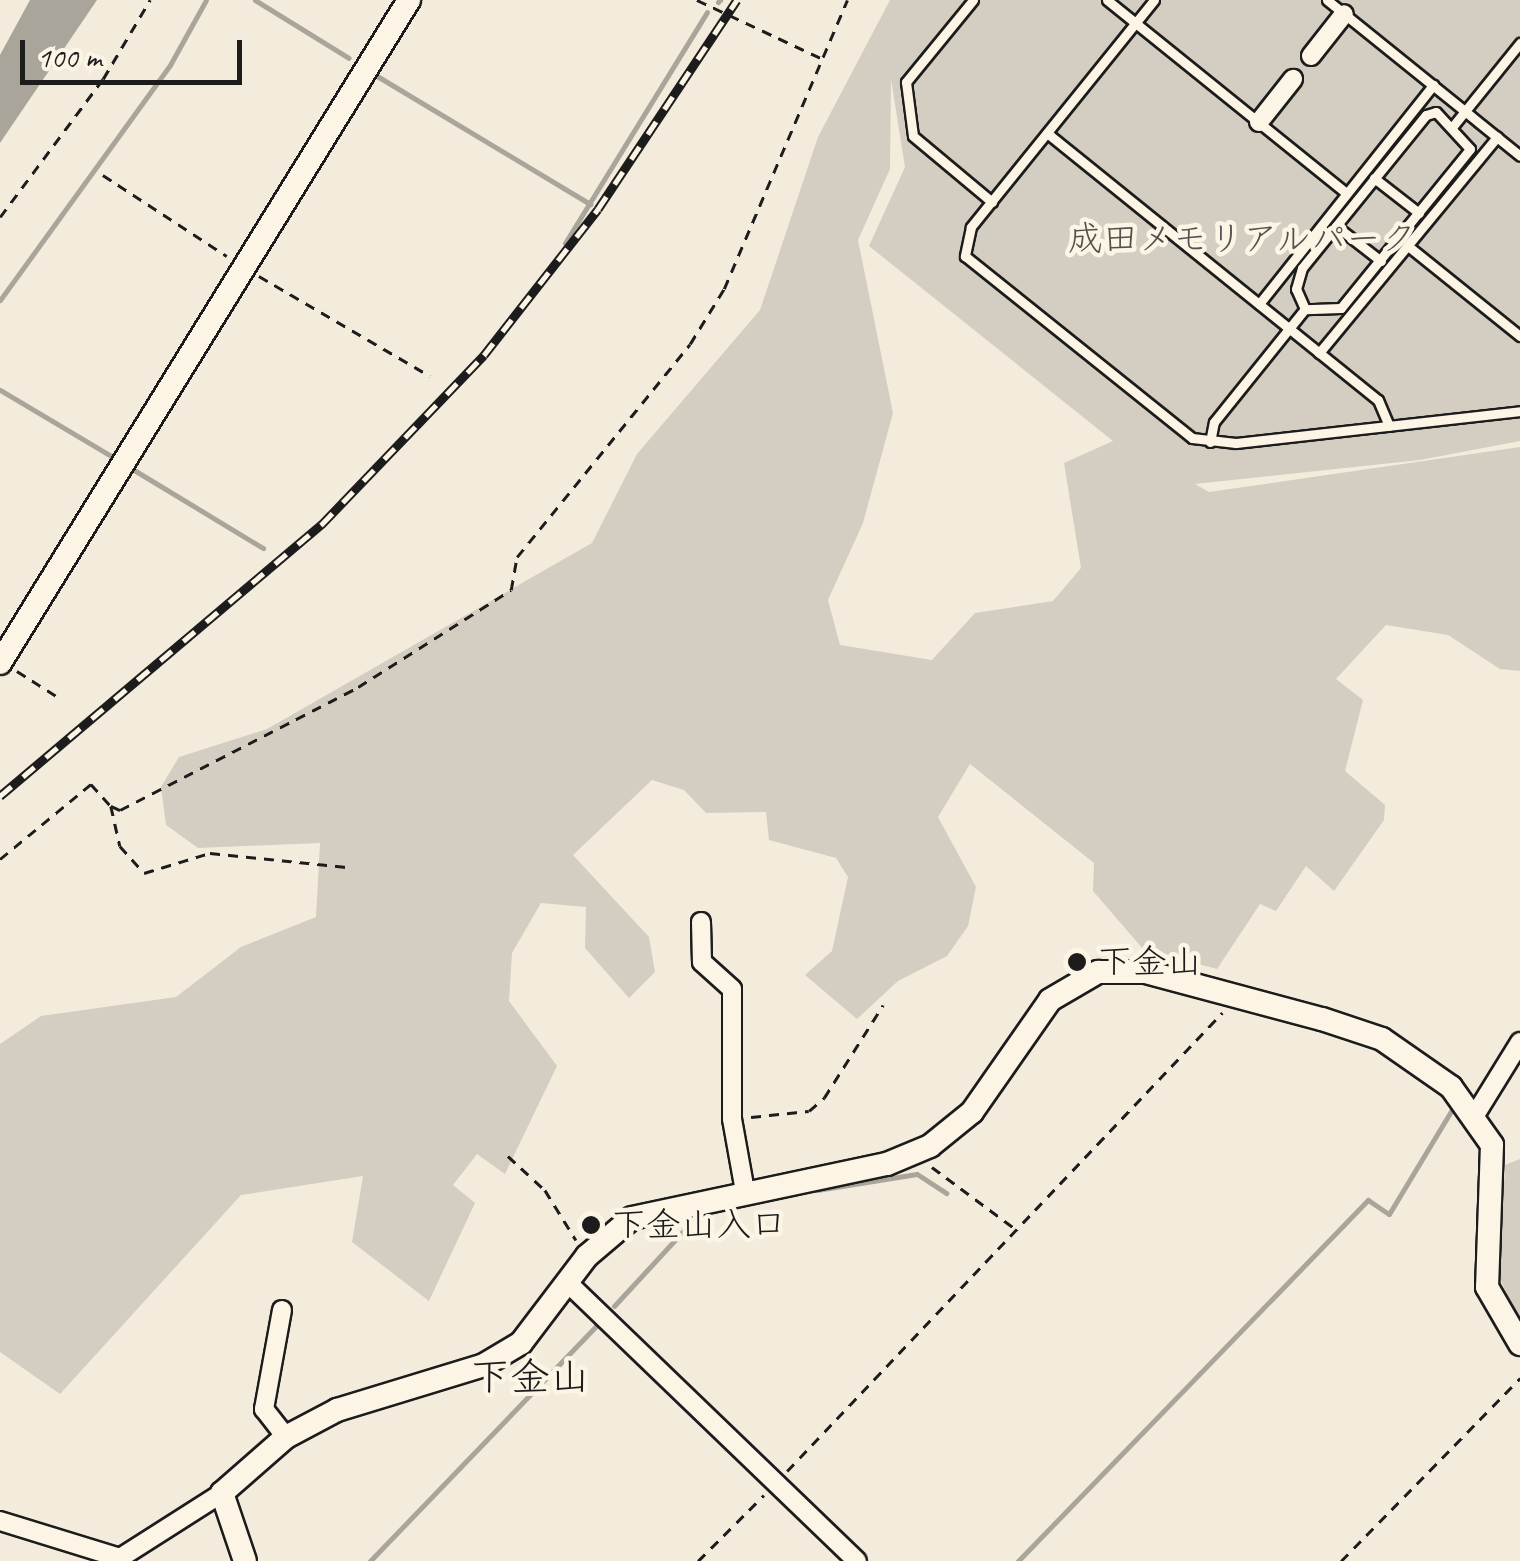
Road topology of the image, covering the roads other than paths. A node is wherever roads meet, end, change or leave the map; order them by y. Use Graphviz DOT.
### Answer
graph roads {
  1 [pos="409,0"];
  2 [pos="973,0"];
  3 [pos="1108,0"];
  4 [pos="1154,0"];
  5 [pos="1326,0"];
  6 [pos="1344,14"];
  7 [pos="1136,23"];
  8 [pos="1520,43"];
  9 [pos="1310,56"];
  10 [pos="1292,79"];
  11 [pos="1433,86"];
  12 [pos="1465,111"];
  13 [pos="1258,122"];
  14 [pos="1453,126"];
  15 [pos="1047,133"];
  16 [pos="1497,137"];
  17 [pos="1520,156"];
  18 [pos="1374,178"];
  19 [pos="1346,193"];
  20 [pos="992,202"];
  21 [pos="1419,213"];
  22 [pos="1336,226"];
  23 [pos="1408,246"];
  24 [pos="1381,261"];
  25 [pos="1258,304"];
  26 [pos="1305,309"];
  27 [pos="1289,328"];
  28 [pos="1520,336"];
  29 [pos="1319,353"];
  30 [pos="1520,411"];
  31 [pos="1389,426"];
  32 [pos="1210,442"];
  33 [pos="1,662"];
  34 [pos="702,922"];
  35 [pos="1520,1042"];
  36 [pos="1475,1114"];
  37 [pos="745,1191"];
  38 [pos="568,1283"];
  39 [pos="282,1310"];
  40 [pos="1520,1344"];
  41 [pos="286,1436"];
  42 [pos="222,1492"];
  43 [pos="0,1521"];
  44 [pos="245,1561"];
  45 [pos="858,1561"];
  1 -- 33 [label="street"];
  2 -- 20 [label="lane"];
  3 -- 7 [label="lane"];
  4 -- 7 [label="lane"];
  5 -- 6 [label="lane"];
  6 -- 9 [label="street"];
  6 -- 11 [label="lane"];
  7 -- 13 [label="lane"];
  7 -- 15 [label="lane"];
  8 -- 12 [label="lane"];
  10 -- 13 [label="street"];
  11 -- 12 [label="lane"];
  11 -- 19 [label="lane"];
  12 -- 14 [label="lane"];
  12 -- 16 [label="lane"];
  13 -- 19 [label="lane"];
  14 -- 18 [label="lane"];
  14 -- 21 [label="lane"];
  15 -- 20 [label="lane"];
  15 -- 25 [label="lane"];
  16 -- 17 [label="lane"];
  16 -- 23 [label="lane"];
  18 -- 21 [label="lane"];
  18 -- 22 [label="lane"];
  19 -- 25 [label="lane"];
  20 -- 32 [label="lane"];
  21 -- 24 [label="lane"];
  22 -- 24 [label="lane"];
  22 -- 26 [label="lane"];
  23 -- 28 [label="lane"];
  23 -- 29 [label="lane"];
  24 -- 26 [label="lane"];
  25 -- 27 [label="lane"];
  26 -- 27 [label="lane"];
  27 -- 29 [label="lane"];
  27 -- 32 [label="lane"];
  29 -- 31 [label="lane"];
  30 -- 31 [label="lane"];
  31 -- 32 [label="lane"];
  34 -- 37 [label="street"];
  35 -- 36 [label="street"];
  36 -- 37 [label="street"];
  36 -- 40 [label="street"];
  37 -- 38 [label="street"];
  38 -- 41 [label="street"];
  38 -- 45 [label="street"];
  39 -- 41 [label="street"];
  41 -- 42 [label="street"];
  42 -- 43 [label="street"];
  42 -- 44 [label="street"];
}
